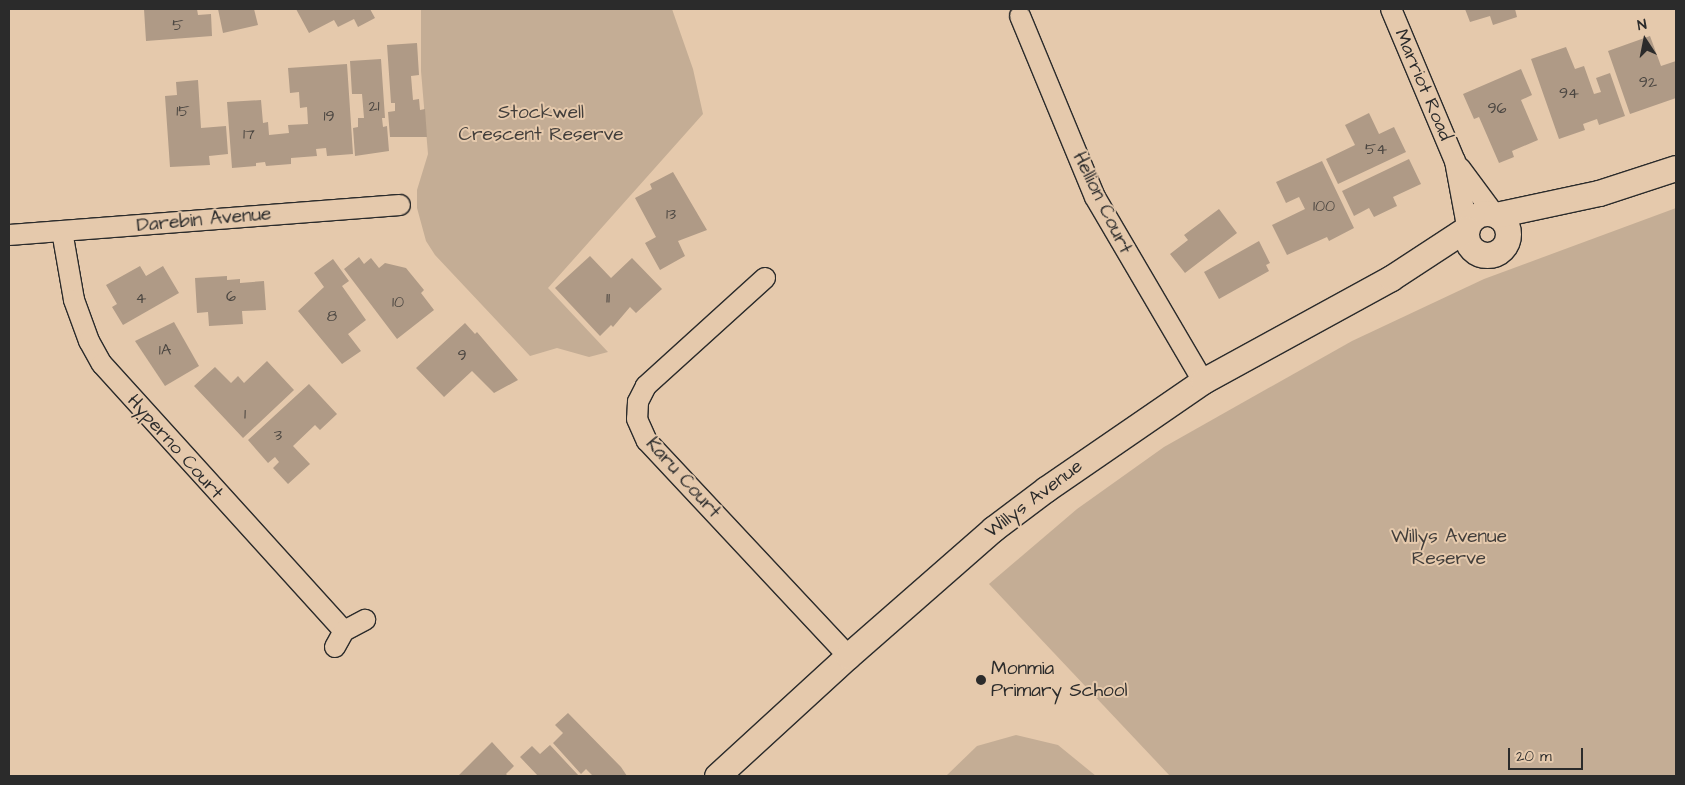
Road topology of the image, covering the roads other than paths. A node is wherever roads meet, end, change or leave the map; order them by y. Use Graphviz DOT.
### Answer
graph roads {
  1 [pos="1392,9"];
  2 [pos="1020,16"];
  3 [pos="1455,161"];
  4 [pos="1676,168"];
  5 [pos="1599,194"];
  6 [pos="401,206"];
  7 [pos="1495,214"];
  8 [pos="1467,228"];
  9 [pos="62,232"];
  10 [pos="9,235"];
  11 [pos="1506,242"];
  12 [pos="1484,255"];
  13 [pos="765,278"];
  14 [pos="1391,278"];
  15 [pos="1203,382"];
  16 [pos="365,620"];
  17 [pos="848,656"];
  18 [pos="717,776"];
  1 -- 3 [label="street, Marriot Road"];
  2 -- 15 [label="street, Hellion Court"];
  3 -- 7 [label="street, Marriot Road"];
  3 -- 8 [label="street, Marriot Road"];
  4 -- 5 [label="street"];
  5 -- 7 [label="street"];
  5 -- 11 [label="street"];
  6 -- 9 [label="street, Darebin Avenue"];
  7 -- 8 [label="street"];
  7 -- 11 [label="street"];
  8 -- 12 [label="street"];
  8 -- 14 [label="street, Willys Avenue"];
  9 -- 10 [label="street, Darebin Avenue"];
  9 -- 16 [label="street, Hyperno Court"];
  11 -- 12 [label="street"];
  12 -- 14 [label="street, Willys Avenue"];
  13 -- 17 [label="street, Karu Court"];
  14 -- 15 [label="street, Willys Avenue"];
  15 -- 17 [label="street, Willys Avenue"];
  17 -- 18 [label="street, Willys Avenue"];
}
